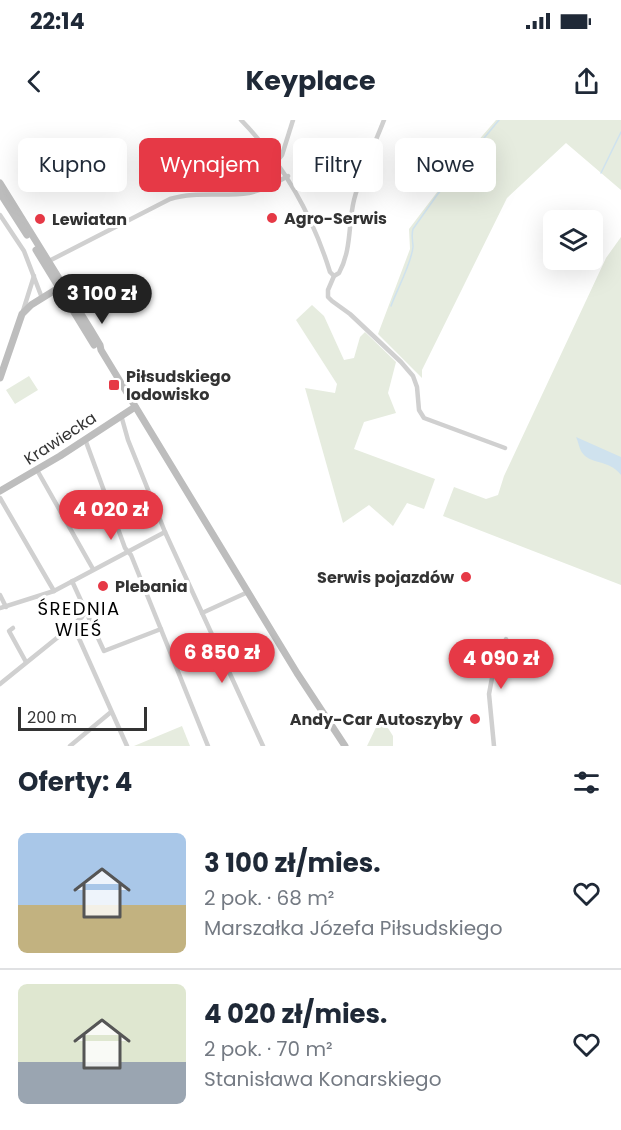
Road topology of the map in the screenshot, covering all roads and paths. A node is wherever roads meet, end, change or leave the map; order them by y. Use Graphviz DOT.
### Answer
graph roads {
  1 [pos="241,120"];
  2 [pos="292,120"];
  3 [pos="384,120"];
  4 [pos="257,138"];
  5 [pos="281,156"];
  6 [pos="281,166"];
  7 [pos="288,176"];
  8 [pos="0,183"];
  9 [pos="0,193"];
  10 [pos="12,207"];
  11 [pos="0,215"];
  12 [pos="46,263"];
  13 [pos="34,276"];
  14 [pos="334,276"];
  15 [pos="60,287"];
  16 [pos="42,298"];
  17 [pos="22,314"];
  18 [pos="0,378"];
  19 [pos="135,407"];
  20 [pos="121,415"];
  21 [pos="85,439"];
  22 [pos="505,448"];
  23 [pos="37,470"];
  24 [pos="0,491"];
  25 [pos="0,498"];
  26 [pos="151,500"];
  27 [pos="115,517"];
  28 [pos="165,532"];
  29 [pos="128,552"];
  30 [pos="93,569"];
  31 [pos="72,581"];
  32 [pos="54,591"];
  33 [pos="248,592"];
  34 [pos="0,595"];
  35 [pos="3,608"];
  36 [pos="85,611"];
  37 [pos="202,613"];
  38 [pos="73,625"];
  39 [pos="14,628"];
  40 [pos="161,629"];
  41 [pos="506,639"];
  42 [pos="26,663"];
  43 [pos="0,684"];
  44 [pos="111,712"];
  45 [pos="74,745"];
  46 [pos="127,746"];
  47 [pos="208,746"];
  48 [pos="263,746"];
  49 [pos="345,746"];
  50 [pos="495,746"];
  1 -- 4 [label="street"];
  2 -- 5 [label="street"];
  3 -- 14 [label="street"];
  6 -- 7 [label="street"];
  7 -- 12 [label="street"];
  7 -- 14 [label="street"];
  8 -- 10 [label="main road"];
  9 -- 10 [label="main road"];
  10 -- 12 [label="main road"];
  11 -- 13 [label="street"];
  12 -- 15 [label="main road"];
  13 -- 16 [label="street"];
  13 -- 17 [label="street"];
  14 -- 22 [label="street"];
  15 -- 16 [label="main road"];
  15 -- 19 [label="main road"];
  16 -- 17 [label="main road"];
  17 -- 18 [label="main road"];
  19 -- 20 [label="main road, Krawiecka"];
  19 -- 33 [label="main road"];
  20 -- 21 [label="main road, Krawiecka"];
  20 -- 26 [label="street"];
  21 -- 23 [label="main road, Krawiecka"];
  21 -- 27 [label="street"];
  23 -- 24 [label="main road, Krawiecka"];
  23 -- 30 [label="street"];
  25 -- 32 [label="street"];
  26 -- 27 [label="street"];
  26 -- 28 [label="street"];
  27 -- 29 [label="street"];
  28 -- 29 [label="street"];
  28 -- 37 [label="street"];
  29 -- 30 [label="street"];
  29 -- 40 [label="street"];
  30 -- 31 [label="street"];
  31 -- 32 [label="street"];
  31 -- 36 [label="street"];
  32 -- 35 [label="street"];
  33 -- 37 [label="street"];
  33 -- 49 [label="main road"];
  34 -- 35 [label="street"];
  36 -- 38 [label="street"];
  36 -- 40 [label="street"];
  37 -- 48 [label="street"];
  38 -- 42 [label="street"];
  38 -- 44 [label="street"];
  39 -- 42 [label="street"];
  40 -- 47 [label="street"];
  41 -- 50 [label="street"];
  42 -- 43 [label="street"];
  44 -- 45 [label="street"];
  44 -- 46 [label="street"];
}
